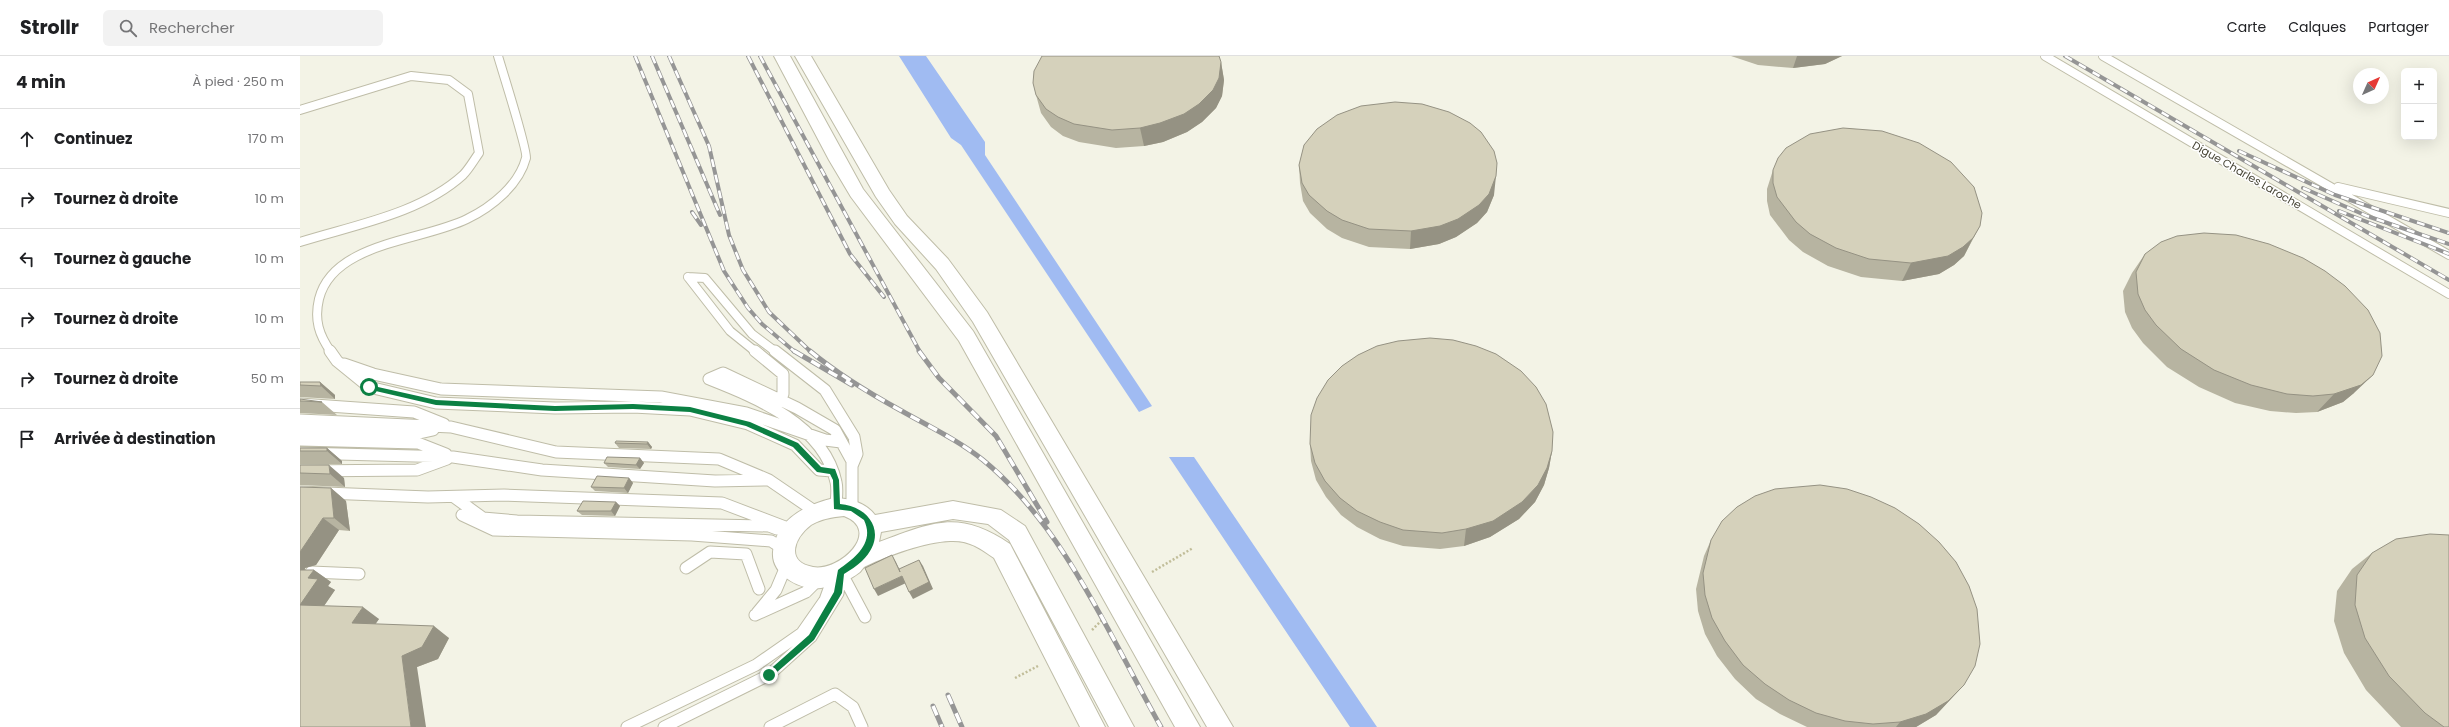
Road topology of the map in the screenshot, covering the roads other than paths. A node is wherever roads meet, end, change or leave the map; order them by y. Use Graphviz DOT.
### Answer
graph roads {
  1 [pos="498,56"];
  2 [pos="782,56"];
  3 [pos="803,56"];
  4 [pos="2045,56"];
  5 [pos="2103,56"];
  6 [pos="300,110"];
  7 [pos="2326,184"];
  8 [pos="2449,213"];
  9 [pos="300,242"];
  10 [pos="2449,255"];
  11 [pos="2449,294"];
  12 [pos="337,361"];
  13 [pos="779,400"];
  14 [pos="300,404"];
  15 [pos="773,409"];
  16 [pos="300,420"];
  17 [pos="451,427"];
  18 [pos="300,430"];
  19 [pos="806,433"];
  20 [pos="300,440"];
  21 [pos="841,442"];
  22 [pos="300,453"];
  23 [pos="453,457"];
  24 [pos="852,466"];
  25 [pos="300,471"];
  26 [pos="832,471"];
  27 [pos="769,480"];
  28 [pos="300,492"];
  29 [pos="454,496"];
  30 [pos="835,509"];
  31 [pos="462,515"];
  32 [pos="870,526"];
  33 [pos="789,544"];
  34 [pos="860,558"];
  35 [pos="686,568"];
  36 [pos="311,572"];
  37 [pos="360,574"];
  38 [pos="832,575"];
  39 [pos="759,589"];
  40 [pos="865,616"];
  41 [pos="627,727"];
  42 [pos="664,727"];
  43 [pos="770,727"];
  44 [pos="862,727"];
  45 [pos="1093,727"];
  46 [pos="1122,727"];
  47 [pos="1188,727"];
  48 [pos="1221,727"];
  1 -- 12 [label="lane"];
  2 -- 47 [label="street"];
  3 -- 48 [label="street"];
  4 -- 11 [label="lane, Digue Charles Laroche"];
  5 -- 7 [label="lane"];
  6 -- 9 [label="lane"];
  7 -- 8 [label="lane"];
  7 -- 10 [label="lane"];
  12 -- 19 [label="lane"];
  12 -- 26 [label="lane"];
  13 -- 15 [label="lane"];
  13 -- 15 [label="lane"];
  13 -- 21 [label="lane"];
  13 -- 24 [label="lane"];
  14 -- 17 [label="lane"];
  15 -- 19 [label="lane"];
  16 -- 17 [label="lane"];
  17 -- 18 [label="lane"];
  17 -- 27 [label="lane"];
  19 -- 21 [label="lane"];
  19 -- 26 [label="lane"];
  20 -- 23 [label="lane"];
  21 -- 24 [label="lane"];
  22 -- 23 [label="lane"];
  23 -- 25 [label="lane"];
  23 -- 27 [label="lane"];
  24 -- 30 [label="lane"];
  26 -- 30 [label="lane"];
  27 -- 30 [label="lane"];
  28 -- 29 [label="lane"];
  29 -- 33 [label="lane"];
  29 -- 33 [label="lane"];
  30 -- 32 [label="street"];
  30 -- 33 [label="street"];
  31 -- 33 [label="lane"];
  32 -- 34 [label="street"];
  32 -- 46 [label="street"];
  33 -- 38 [label="street"];
  33 -- 38 [label="lane"];
  34 -- 38 [label="street"];
  34 -- 45 [label="street"];
  35 -- 39 [label="lane"];
  36 -- 37 [label="lane"];
  38 -- 40 [label="lane"];
  38 -- 41 [label="lane"];
  38 -- 42 [label="lane"];
  43 -- 44 [label="lane"];
}
